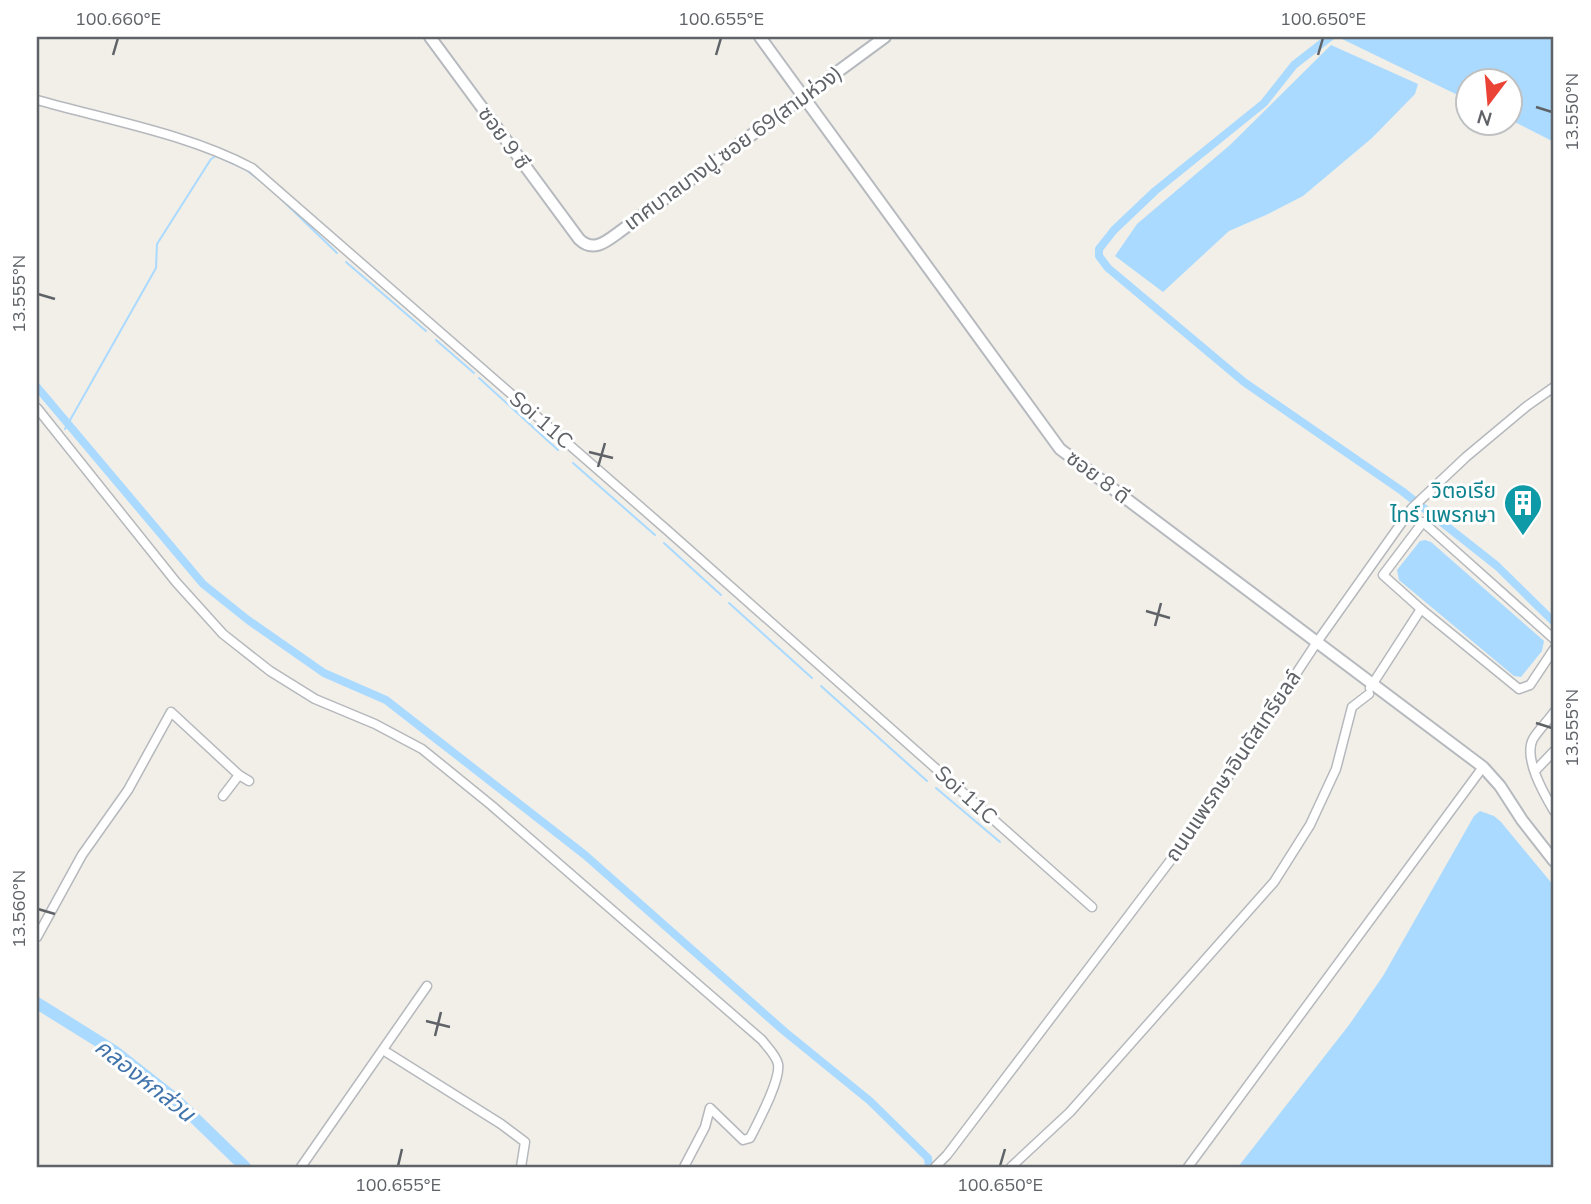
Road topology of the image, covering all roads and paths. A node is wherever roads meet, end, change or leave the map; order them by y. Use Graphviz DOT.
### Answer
graph roads {
  1 [pos="430,37"];
  2 [pos="760,37"];
  3 [pos="885,37"];
  4 [pos="804,98"];
  5 [pos="37,100"];
  6 [pos="579,239"];
  7 [pos="1554,387"];
  8 [pos="37,408"];
  9 [pos="1421,608"];
  10 [pos="1554,639"];
  11 [pos="1317,642"];
  12 [pos="1554,649"];
  13 [pos="1370,689"];
  14 [pos="1554,712"];
  15 [pos="1554,751"];
  16 [pos="1483,766"];
  17 [pos="1535,771"];
  18 [pos="239,775"];
  19 [pos="249,781"];
  20 [pos="223,796"];
  21 [pos="1554,811"];
  22 [pos="1554,861"];
  23 [pos="1092,906"];
  24 [pos="37,937"];
  25 [pos="427,986"];
  26 [pos="383,1050"];
  27 [pos="301,1167"];
  28 [pos="521,1167"];
  29 [pos="684,1167"];
  30 [pos="935,1167"];
  31 [pos="1012,1167"];
  32 [pos="1188,1167"];
  1 -- 6 [label="street, ซอย 9 ซี"];
  2 -- 4 [label="street, ซอย 8 ดี"];
  3 -- 4 [label="street, เทศบาลบางปู ซอย 69(สามห่วง)"];
  4 -- 6 [label="street, เทศบาลบางปู ซอย 69(สามห่วง)"];
  4 -- 11 [label="street, ซอย 8 ดี"];
  5 -- 23 [label="street, Soi 11C"];
  7 -- 11 [label="street, ถนนแพรกษาอินดัสเทรียลล์"];
  8 -- 29 [label="street"];
  9 -- 10 [label="street"];
  9 -- 12 [label="street"];
  9 -- 13 [label="street"];
  11 -- 13 [label="street, ซอย 8 ดี"];
  11 -- 30 [label="street, ถนนแพรกษาอินดัสเทรียลล์"];
  13 -- 16 [label="street, ซอย 8 ดี"];
  13 -- 31 [label="street"];
  14 -- 17 [label="street"];
  15 -- 17 [label="street"];
  16 -- 22 [label="street, ซอย 8 ดี"];
  16 -- 32 [label="street"];
  17 -- 21 [label="street"];
  18 -- 19 [label="street"];
  18 -- 20 [label="street"];
  18 -- 24 [label="street"];
  25 -- 26 [label="street"];
  26 -- 27 [label="street"];
  26 -- 28 [label="street"];
}
